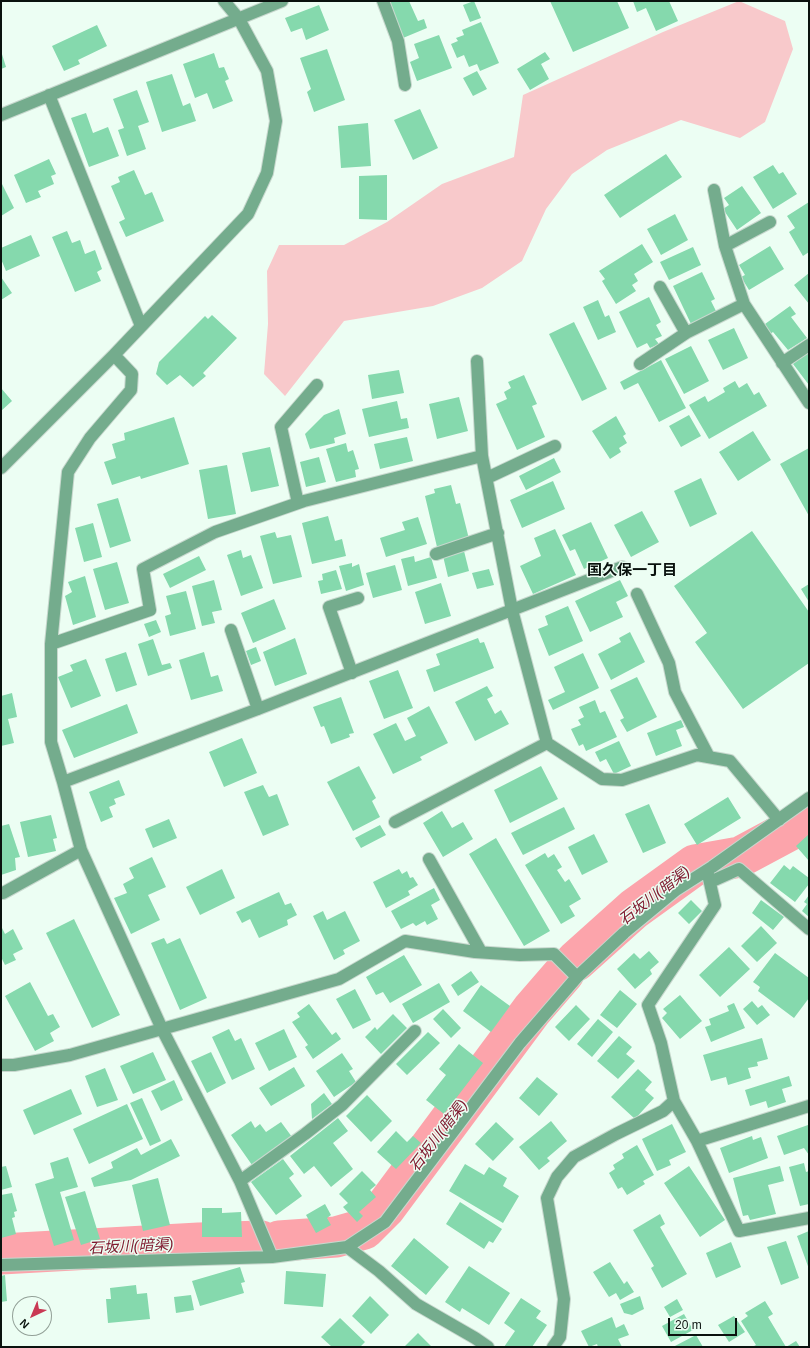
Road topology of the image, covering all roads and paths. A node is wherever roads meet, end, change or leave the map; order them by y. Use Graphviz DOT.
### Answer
graph roads {
  1 [pos="224,1"];
  2 [pos="282,1"];
  3 [pos="383,1"];
  4 [pos="239,19"];
  5 [pos="405,85"];
  6 [pos="49,95"];
  7 [pos="1,115"];
  8 [pos="714,190"];
  9 [pos="770,222"];
  10 [pos="725,246"];
  11 [pos="660,287"];
  12 [pos="744,304"];
  13 [pos="141,326"];
  14 [pos="686,333"];
  15 [pos="809,345"];
  16 [pos="114,355"];
  17 [pos="477,361"];
  18 [pos="782,363"];
  19 [pos="640,364"];
  20 [pos="317,385"];
  21 [pos="809,403"];
  22 [pos="555,446"];
  23 [pos="482,456"];
  24 [pos="1,468"];
  25 [pos="487,478"];
  26 [pos="298,503"];
  27 [pos="498,533"];
  28 [pos="436,554"];
  29 [pos="622,567"];
  30 [pos="637,594"];
  31 [pos="358,598"];
  32 [pos="512,610"];
  33 [pos="231,630"];
  34 [pos="51,644"];
  35 [pos="352,673"];
  36 [pos="258,710"];
  37 [pos="547,743"];
  38 [pos="709,757"];
  39 [pos="63,782"];
  40 [pos="809,798"];
  41 [pos="779,820"];
  42 [pos="395,822"];
  43 [pos="81,850"];
  44 [pos="429,859"];
  45 [pos="710,873"];
  46 [pos="3,893"];
  47 [pos="809,928"];
  48 [pos="481,952"];
  49 [pos="577,977"];
  50 [pos="162,1029"];
  51 [pos="415,1031"];
  52 [pos="1,1065"];
  53 [pos="674,1101"];
  54 [pos="809,1106"];
  55 [pos="698,1141"];
  56 [pos="240,1181"];
  57 [pos="809,1218"];
  58 [pos="347,1247"];
  59 [pos="272,1257"];
  60 [pos="1,1265"];
  61 [pos="488,1347"];
  62 [pos="553,1347"];
  1 -- 4 [label="street"];
  2 -- 4 [label="street"];
  3 -- 5 [label="street"];
  4 -- 6 [label="street"];
  4 -- 13 [label="street"];
  6 -- 7 [label="street"];
  6 -- 13 [label="street"];
  8 -- 10 [label="street"];
  9 -- 10 [label="street"];
  10 -- 12 [label="street"];
  11 -- 14 [label="street"];
  12 -- 14 [label="street"];
  12 -- 18 [label="street"];
  13 -- 16 [label="street"];
  14 -- 19 [label="street"];
  15 -- 18 [label="street"];
  16 -- 24 [label="street"];
  16 -- 34 [label="street"];
  17 -- 23 [label="street"];
  18 -- 21 [label="street"];
  20 -- 26 [label="street"];
  22 -- 25 [label="street"];
  23 -- 25 [label="street"];
  23 -- 26 [label="street"];
  25 -- 27 [label="street"];
  26 -- 34 [label="street"];
  27 -- 28 [label="street"];
  27 -- 32 [label="street"];
  29 -- 32 [label="street"];
  30 -- 38 [label="street"];
  31 -- 35 [label="street"];
  32 -- 35 [label="street"];
  32 -- 37 [label="street"];
  33 -- 36 [label="street"];
  34 -- 39 [label="street"];
  35 -- 36 [label="street"];
  36 -- 39 [label="street"];
  37 -- 38 [label="street"];
  37 -- 42 [label="street"];
  38 -- 41 [label="street"];
  39 -- 43 [label="street"];
  40 -- 41 [label="street"];
  41 -- 45 [label="street"];
  43 -- 46 [label="street"];
  43 -- 50 [label="street"];
  44 -- 48 [label="street"];
  45 -- 47 [label="street"];
  45 -- 49 [label="street"];
  45 -- 53 [label="street"];
  48 -- 49 [label="street"];
  48 -- 50 [label="street"];
  49 -- 58 [label="street"];
  50 -- 52 [label="street"];
  50 -- 56 [label="street"];
  51 -- 56 [label="street"];
  53 -- 55 [label="street"];
  53 -- 62 [label="street"];
  54 -- 55 [label="street"];
  55 -- 57 [label="street"];
  56 -- 59 [label="street"];
  58 -- 59 [label="street"];
  58 -- 61 [label="street"];
  59 -- 60 [label="street"];
}
